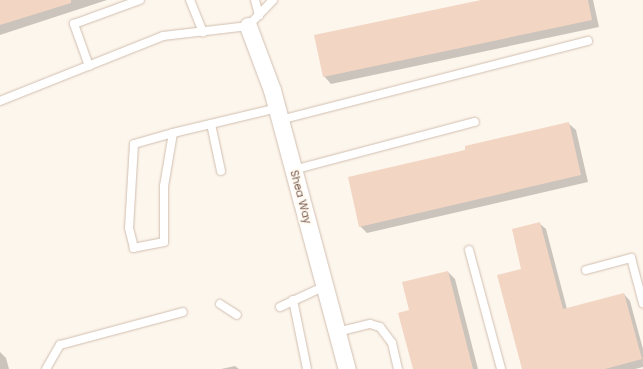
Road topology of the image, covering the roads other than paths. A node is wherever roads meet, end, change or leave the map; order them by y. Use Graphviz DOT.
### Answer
graph roads {
  1 [pos="140,0"];
  2 [pos="190,0"];
  3 [pos="255,0"];
  4 [pos="273,0"];
  5 [pos="254,20"];
  6 [pos="203,32"];
  7 [pos="588,41"];
  8 [pos="89,66"];
  9 [pos="0,101"];
  10 [pos="278,114"];
  11 [pos="475,122"];
  12 [pos="211,124"];
  13 [pos="173,132"];
  14 [pos="294,170"];
  15 [pos="221,171"];
  16 [pos="470,250"];
  17 [pos="586,270"];
  18 [pos="325,286"];
  19 [pos="293,300"];
  20 [pos="643,303"];
  21 [pos="220,304"];
  22 [pos="280,307"];
  23 [pos="183,312"];
  24 [pos="237,315"];
  25 [pos="337,332"];
  26 [pos="46,369"];
  27 [pos="307,369"];
  28 [pos="347,369"];
  29 [pos="398,369"];
  30 [pos="501,369"];
  1 -- 8 [label="lane"];
  2 -- 6 [label="lane"];
  3 -- 5 [label="lane"];
  4 -- 5 [label="lane"];
  5 -- 6 [label="lane"];
  5 -- 10 [label="street, Shea Way"];
  6 -- 8 [label="lane"];
  7 -- 10 [label="lane"];
  8 -- 9 [label="lane"];
  10 -- 12 [label="lane"];
  10 -- 14 [label="street, Shea Way"];
  11 -- 14 [label="lane"];
  12 -- 13 [label="lane"];
  12 -- 15 [label="lane"];
  13 -- 13 [label="lane"];
  14 -- 18 [label="street, Shea Way"];
  16 -- 30 [label="lane"];
  17 -- 20 [label="lane"];
  18 -- 19 [label="lane"];
  18 -- 25 [label="street, Shea Way"];
  19 -- 22 [label="lane"];
  19 -- 27 [label="lane"];
  21 -- 24 [label="lane"];
  23 -- 26 [label="lane"];
  25 -- 28 [label="street, Shea Way"];
  25 -- 29 [label="lane"];
}
